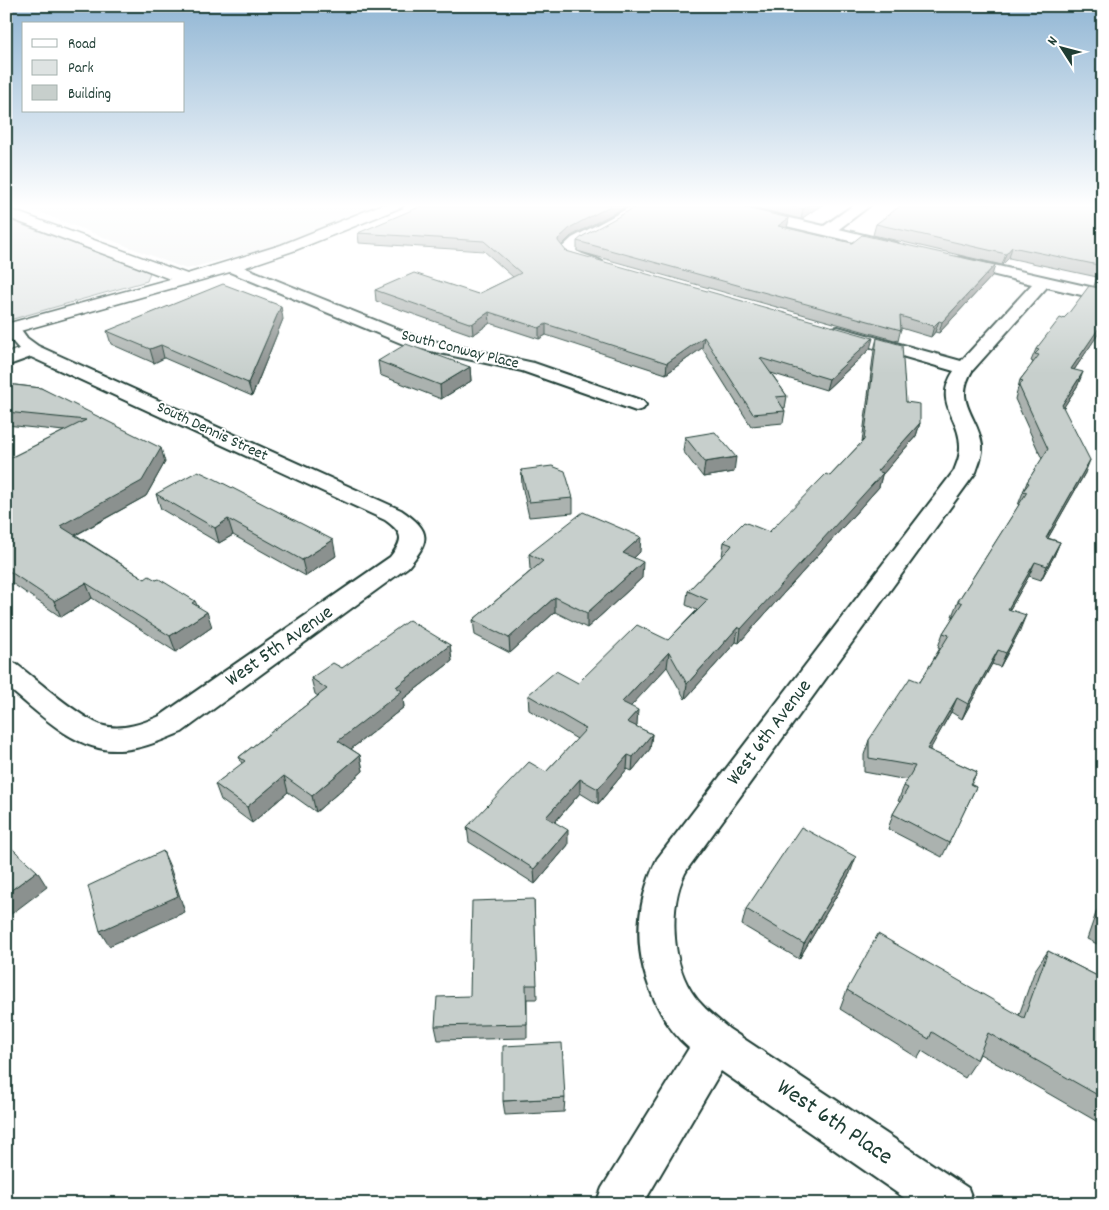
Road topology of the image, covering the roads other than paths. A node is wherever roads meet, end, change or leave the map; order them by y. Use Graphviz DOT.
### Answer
graph roads {
  1 [pos="136,260"];
  2 [pos="250,260"];
  3 [pos="582,260"];
  4 [pos="951,260"];
  5 [pos="231,267"];
  6 [pos="617,271"];
  7 [pos="188,280"];
  8 [pos="1043,281"];
  9 [pos="1103,295"];
  10 [pos="824,328"];
  11 [pos="9,329"];
  12 [pos="32,350"];
  13 [pos="6,360"];
  14 [pos="965,368"];
  15 [pos="636,405"];
  16 [pos="413,537"];
  17 [pos="6,671"];
  18 [pos="715,1042"];
  19 [pos="618,1204"];
  20 [pos="952,1204"];
  1 -- 7 [label="street"];
  2 -- 5 [label="street"];
  3 -- 6 [label="street"];
  4 -- 8 [label="street"];
  5 -- 7 [label="street"];
  5 -- 15 [label="street, South Conway Place"];
  7 -- 11 [label="street"];
  8 -- 9 [label="street"];
  8 -- 14 [label="street, West 6th Avenue"];
  10 -- 14 [label="street"];
  11 -- 12 [label="street, South Dennis Street"];
  12 -- 13 [label="street"];
  12 -- 16 [label="street, South Dennis Street"];
  14 -- 18 [label="street, West 6th Avenue"];
  16 -- 17 [label="street, West 5th Avenue"];
  18 -- 19 [label="street"];
  18 -- 20 [label="street, West 6th Place"];
}
